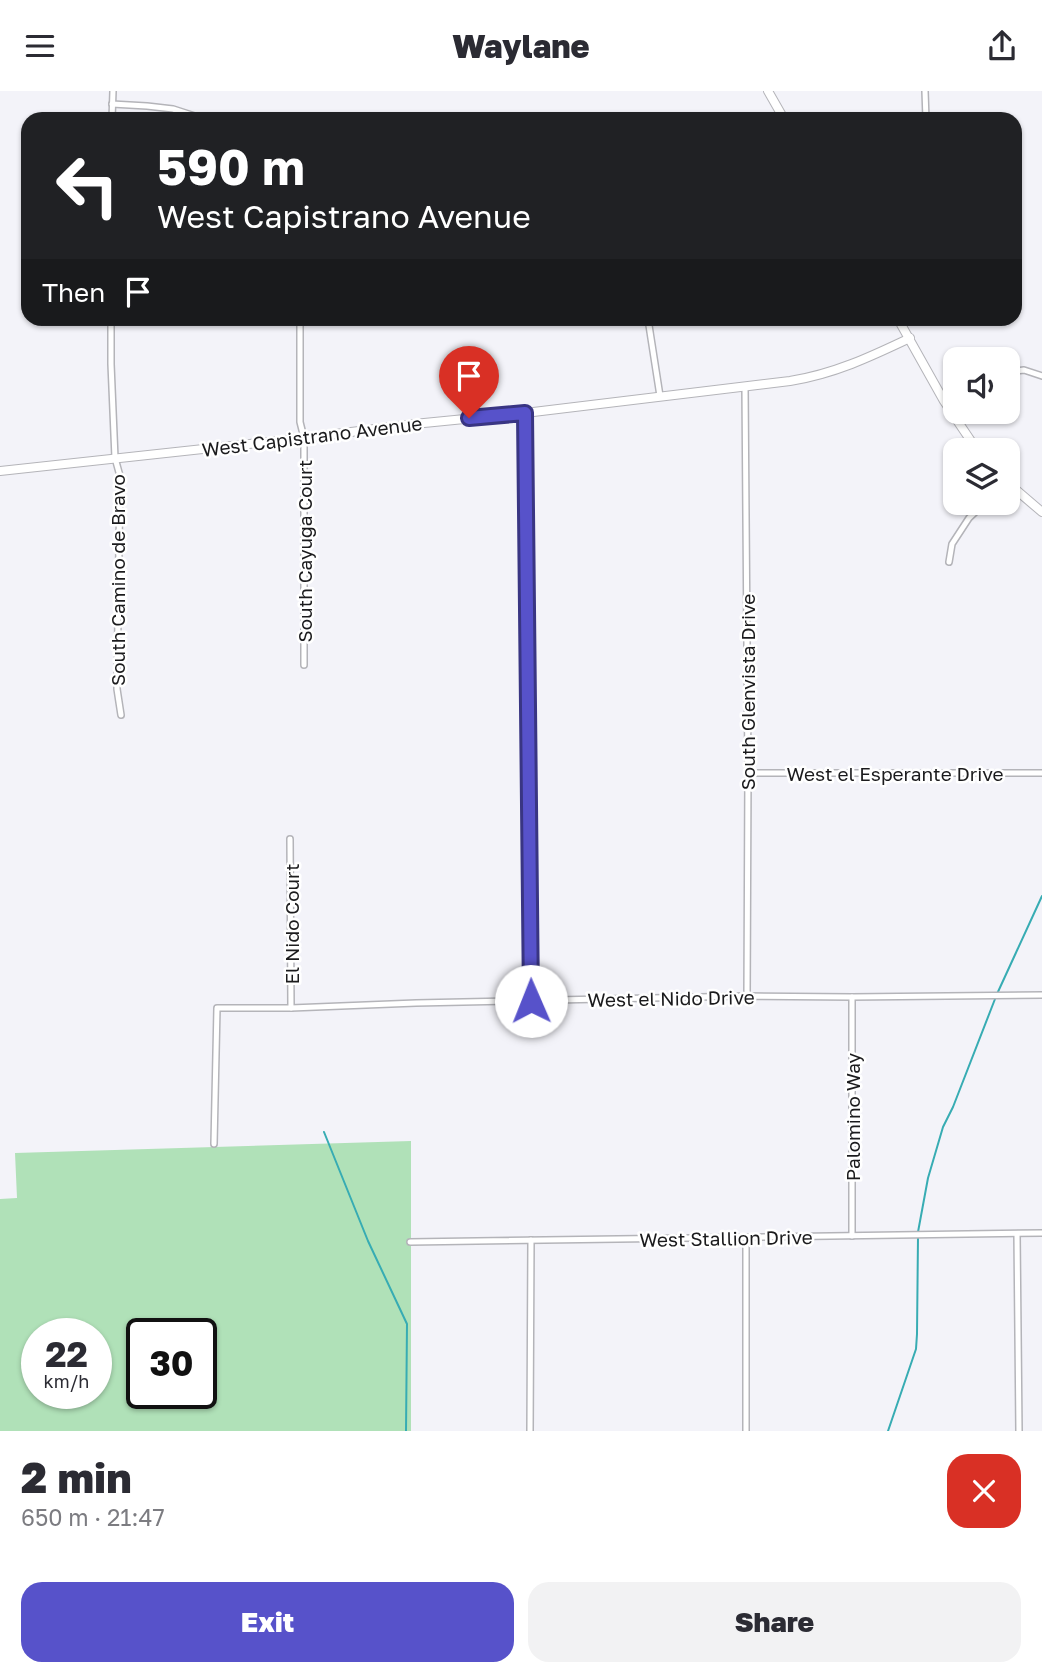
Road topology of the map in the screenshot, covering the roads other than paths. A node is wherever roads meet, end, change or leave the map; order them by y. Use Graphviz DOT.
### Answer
graph roads {
  1 [pos="113,91"];
  2 [pos="925,91"];
  3 [pos="772,92"];
  4 [pos="112,104"];
  5 [pos="112,112"];
  6 [pos="182,112"];
  7 [pos="781,112"];
  8 [pos="926,112"];
  9 [pos="111,326"];
  10 [pos="300,326"];
  11 [pos="649,326"];
  12 [pos="902,326"];
  13 [pos="910,338"];
  14 [pos="1020,370"];
  15 [pos="1042,376"];
  16 [pos="745,387"];
  17 [pos="660,396"];
  18 [pos="943,399"];
  19 [pos="525,413"];
  20 [pos="303,437"];
  21 [pos="115,458"];
  22 [pos="0,471"];
  23 [pos="1020,493"];
  24 [pos="1042,512"];
  25 [pos="972,515"];
  26 [pos="949,562"];
  27 [pos="304,664"];
  28 [pos="121,715"];
  29 [pos="748,773"];
  30 [pos="1042,773"];
  31 [pos="290,839"];
  32 [pos="1042,995"];
  33 [pos="747,996"];
  34 [pos="852,997"];
  35 [pos="531,1001"];
  36 [pos="291,1008"];
  37 [pos="214,1144"];
  38 [pos="1042,1233"];
  39 [pos="1017,1234"];
  40 [pos="852,1237"];
  41 [pos="747,1238"];
  42 [pos="531,1240"];
  43 [pos="410,1242"];
  44 [pos="530,1431"];
  45 [pos="746,1431"];
  46 [pos="1019,1431"];
  1 -- 4 [label="street"];
  2 -- 8 [label="street"];
  3 -- 7 [label="street"];
  4 -- 5 [label="street"];
  4 -- 6 [label="street"];
  9 -- 21 [label="street, South Camino de Bravo"];
  10 -- 20 [label="street, South Cayuga Court"];
  11 -- 17 [label="street"];
  12 -- 13 [label="street"];
  13 -- 16 [label="street, West Capistrano Avenue"];
  13 -- 18 [label="street"];
  14 -- 15 [label="street"];
  16 -- 17 [label="street, West Capistrano Avenue"];
  16 -- 29 [label="street, South Glenvista Drive"];
  17 -- 19 [label="street, West Capistrano Avenue"];
  19 -- 20 [label="street, West Capistrano Avenue"];
  19 -- 35 [label="street"];
  20 -- 21 [label="street, West Capistrano Avenue"];
  20 -- 27 [label="street, South Cayuga Court"];
  21 -- 22 [label="street, West Capistrano Avenue"];
  21 -- 28 [label="street, South Camino de Bravo"];
  23 -- 24 [label="street"];
  25 -- 26 [label="street"];
  29 -- 30 [label="street, West el Esperante Drive"];
  29 -- 33 [label="street, South Glenvista Drive"];
  31 -- 36 [label="street, El Nido Court"];
  32 -- 34 [label="street, West el Nido Drive"];
  33 -- 34 [label="street, West el Nido Drive"];
  33 -- 35 [label="street, West el Nido Drive"];
  34 -- 40 [label="street, Palomino Way"];
  35 -- 36 [label="street, West el Nido Drive"];
  36 -- 37 [label="street, West el Nido Drive"];
  38 -- 39 [label="street, West Stallion Drive"];
  39 -- 40 [label="street, West Stallion Drive"];
  39 -- 46 [label="street"];
  40 -- 41 [label="street, West Stallion Drive"];
  41 -- 42 [label="street, West Stallion Drive"];
  41 -- 45 [label="street"];
  42 -- 43 [label="street, West Stallion Drive"];
  42 -- 44 [label="street"];
}
